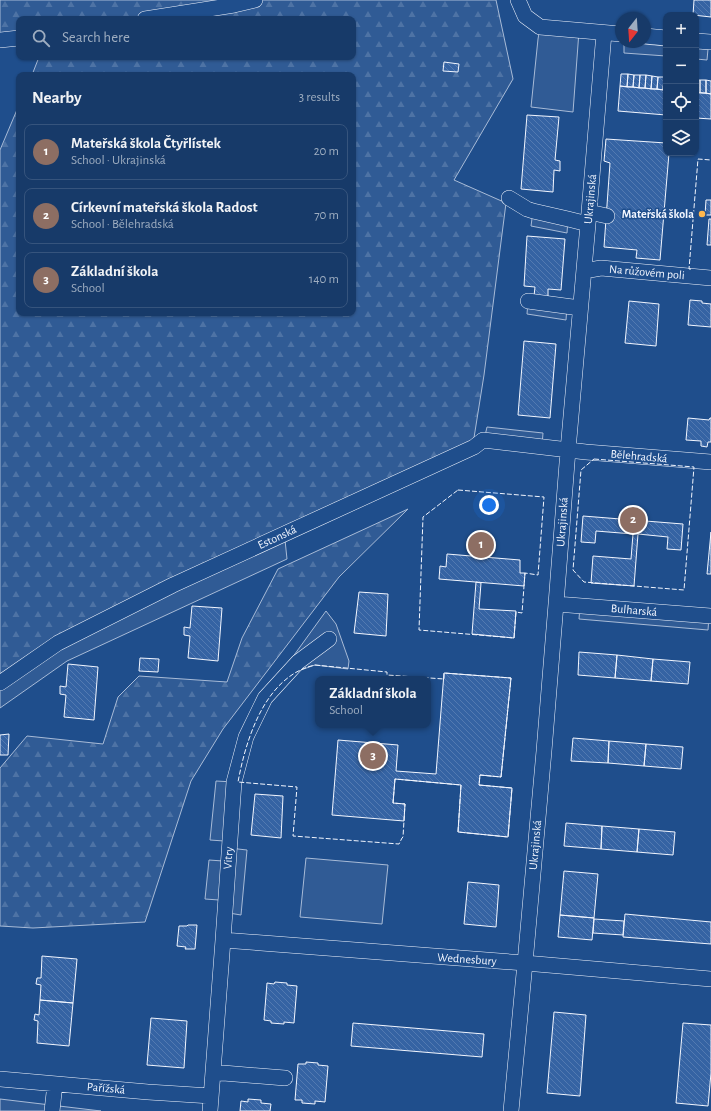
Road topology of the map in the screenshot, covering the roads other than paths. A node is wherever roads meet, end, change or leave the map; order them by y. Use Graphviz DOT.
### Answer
graph roads {
  1 [pos="255,0"];
  2 [pos="518,0"];
  3 [pos="164,16"];
  4 [pos="604,33"];
  5 [pos="615,34"];
  6 [pos="651,37"];
  7 [pos="16,38"];
  8 [pos="663,38"];
  9 [pos="0,40"];
  10 [pos="699,41"];
  11 [pos="711,42"];
  12 [pos="509,198"];
  13 [pos="608,216"];
  14 [pos="589,218"];
  15 [pos="584,271"];
  16 [pos="711,278"];
  17 [pos="528,301"];
  18 [pos="580,308"];
  19 [pos="568,450"];
  20 [pos="711,462"];
  21 [pos="556,604"];
  22 [pos="711,616"];
  23 [pos="329,639"];
  24 [pos="0,683"];
  25 [pos="223,940"];
  26 [pos="525,963"];
  27 [pos="711,979"];
  28 [pos="213,1074"];
  29 [pos="285,1078"];
  30 [pos="0,1079"];
  31 [pos="55,1084"];
  32 [pos="211,1104"];
  33 [pos="52,1111"];
  34 [pos="511,1111"];
  1 -- 3 [label="street"];
  2 -- 4 [label="street"];
  4 -- 5 [label="street"];
  4 -- 14 [label="street, Ukrajinská"];
  6 -- 8 [label="street"];
  7 -- 9 [label="street"];
  10 -- 11 [label="street"];
  12 -- 14 [label="street"];
  13 -- 14 [label="street"];
  14 -- 15 [label="street, Ukrajinská"];
  15 -- 16 [label="street, Na růžovém poli"];
  15 -- 18 [label="street, Ukrajinská"];
  17 -- 18 [label="street"];
  18 -- 19 [label="street, Ukrajinská"];
  19 -- 20 [label="street, Bělehradská"];
  19 -- 21 [label="street, Ukrajinská"];
  19 -- 24 [label="street, Estonská"];
  21 -- 22 [label="street, Bulharská"];
  21 -- 26 [label="street, Ukrajinská"];
  23 -- 25 [label="street, Vitry"];
  25 -- 26 [label="street, Wednesbury"];
  25 -- 28 [label="street, Vitry"];
  26 -- 27 [label="street, Wednesbury"];
  26 -- 34 [label="street, Ukrajinská"];
  28 -- 29 [label="street"];
  28 -- 32 [label="street, Vitry"];
  30 -- 31 [label="street, Pařížská"];
  31 -- 32 [label="street, Pařížská"];
  31 -- 33 [label="street"];
}
